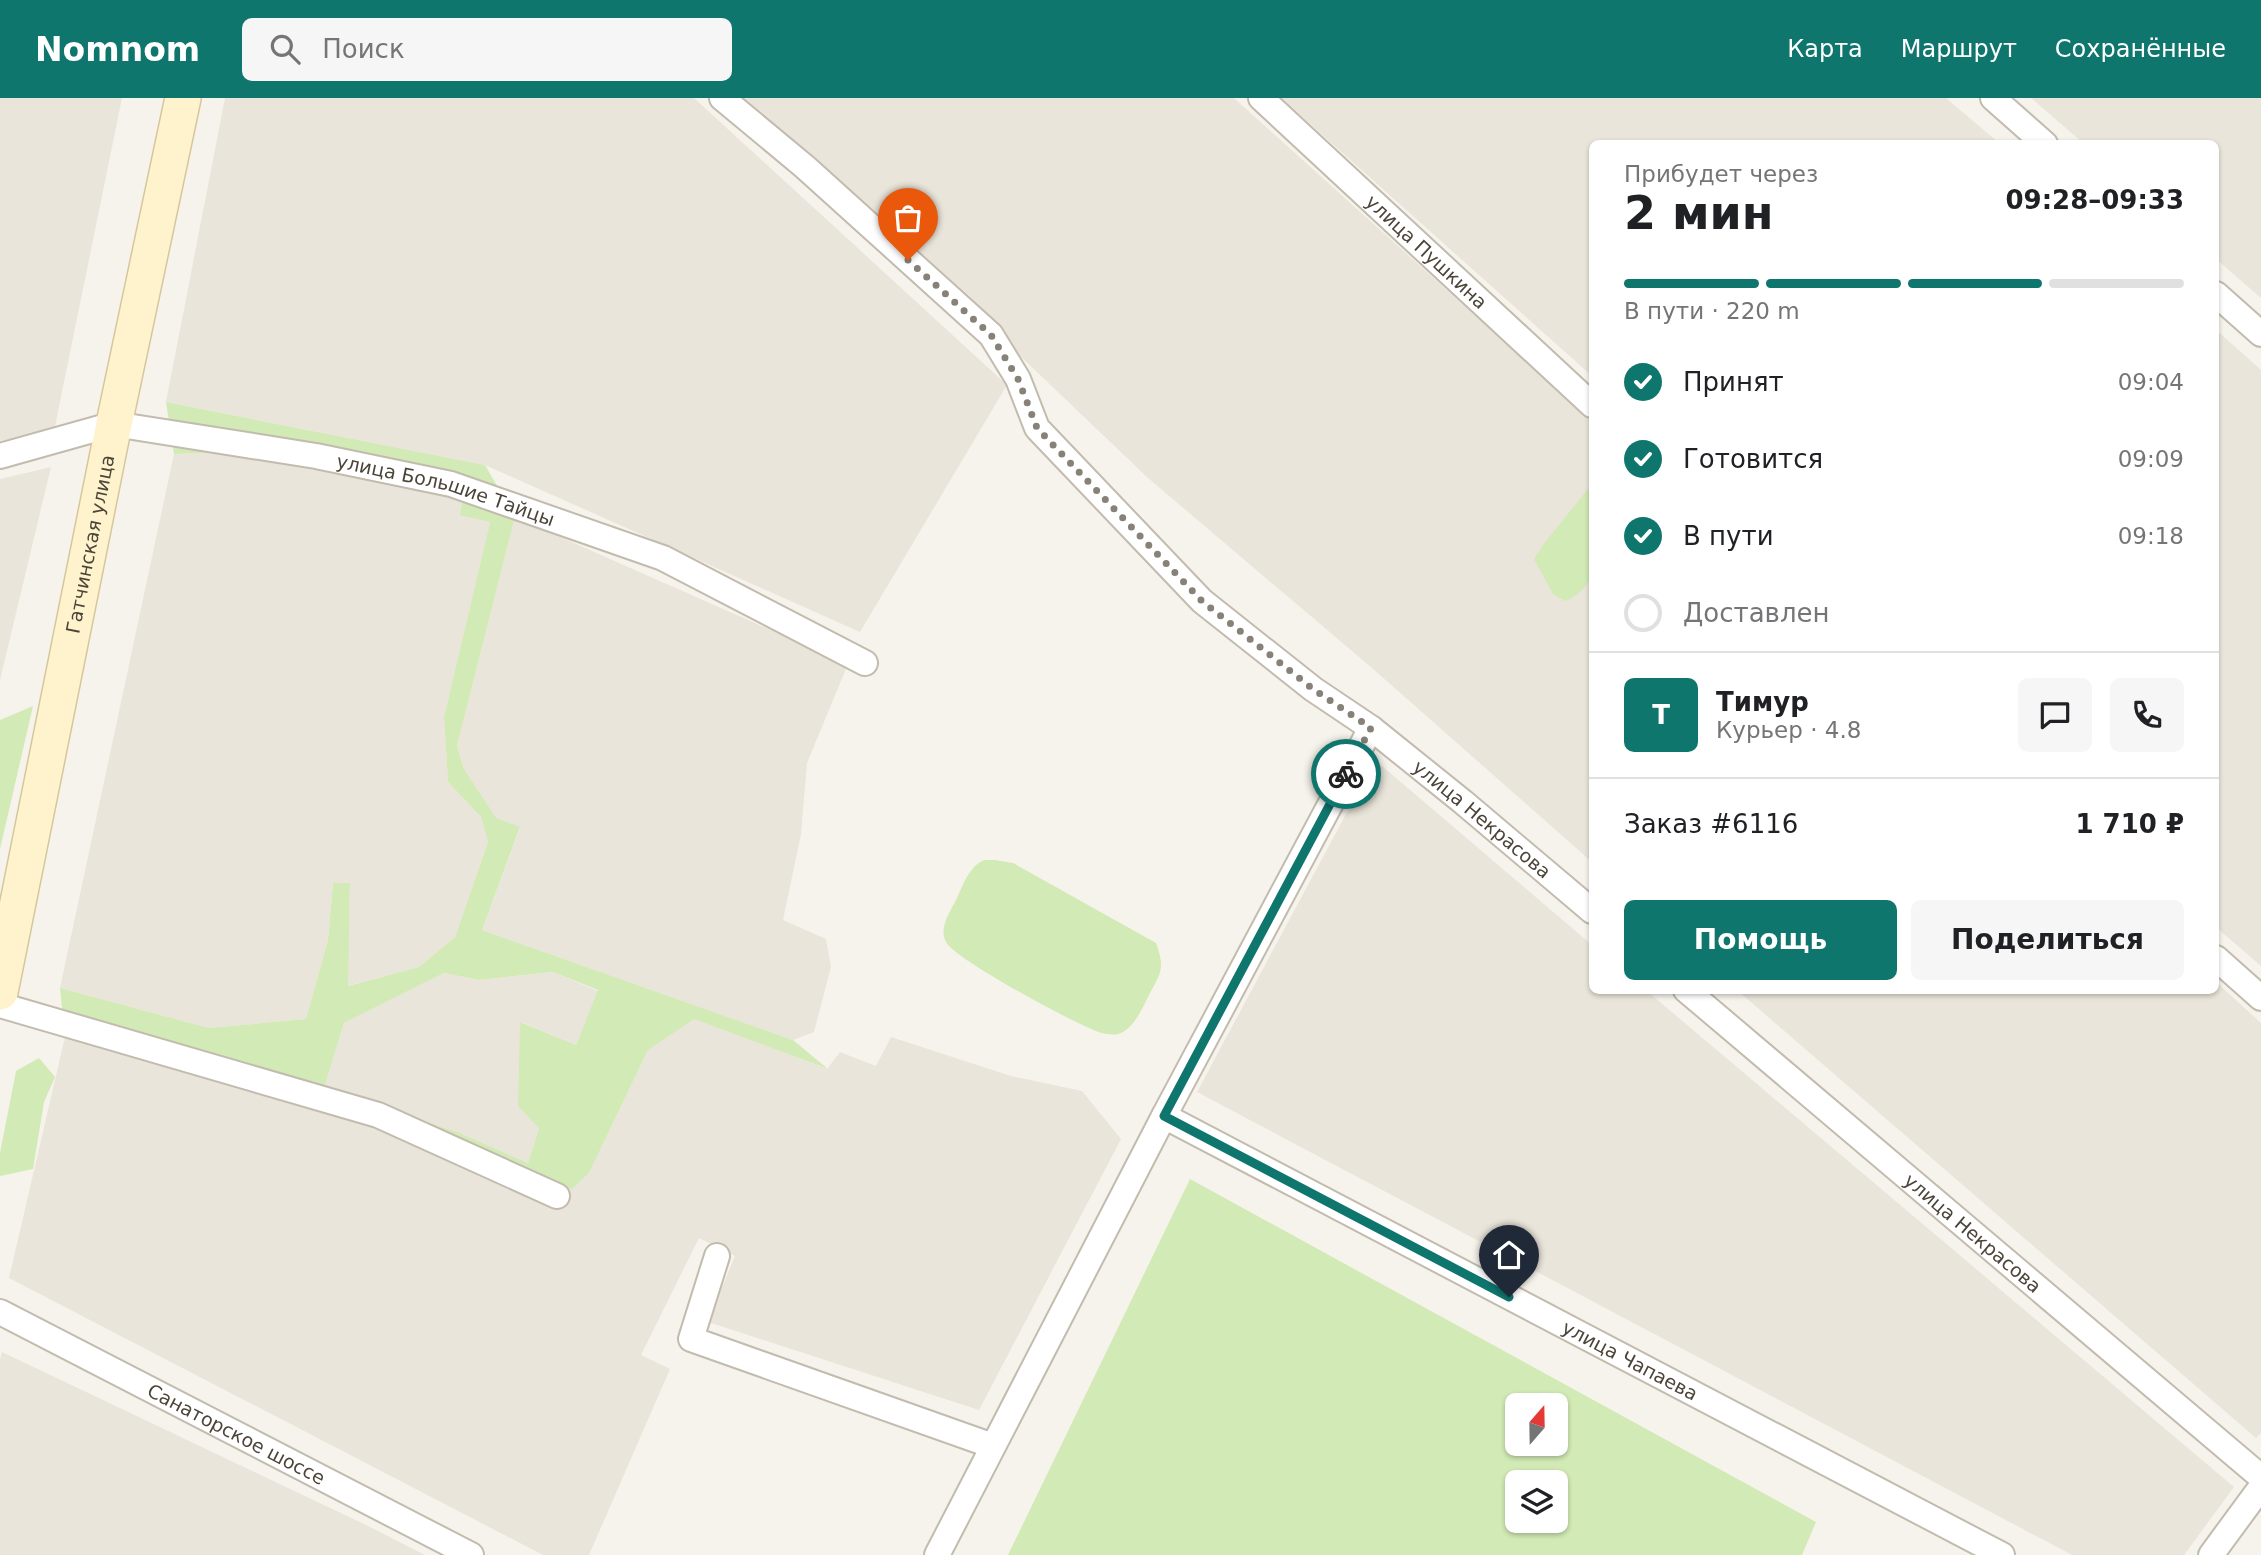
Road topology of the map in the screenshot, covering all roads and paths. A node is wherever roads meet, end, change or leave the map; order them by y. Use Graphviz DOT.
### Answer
graph roads {
  1 [pos="183,98"];
  2 [pos="722,98"];
  3 [pos="1261,98"];
  4 [pos="1993,98"];
  5 [pos="2040,140"];
  6 [pos="2219,297"];
  7 [pos="2261,334"];
  8 [pos="1589,402"];
  9 [pos="114,424"];
  10 [pos="0,456"];
  11 [pos="865,663"];
  12 [pos="1371,728"];
  13 [pos="1589,908"];
  14 [pos="2219,961"];
  15 [pos="0,992"];
  16 [pos="1691,994"];
  17 [pos="2261,998"];
  18 [pos="0,1005"];
  19 [pos="1164,1116"];
  20 [pos="557,1196"];
  21 [pos="717,1255"];
  22 [pos="0,1312"];
  23 [pos="993,1446"];
  24 [pos="2261,1478"];
  25 [pos="2261,1487"];
  26 [pos="471,1555"];
  27 [pos="937,1555"];
  28 [pos="2002,1555"];
  29 [pos="2211,1555"];
  1 -- 9 [label="main road, Гатчинская улица"];
  2 -- 12 [label="street, улица Некрасова"];
  3 -- 8 [label="street, улица Пушкина"];
  4 -- 5 [label="street"];
  6 -- 7 [label="street"];
  9 -- 10 [label="street, улица Большие Тайцы"];
  9 -- 11 [label="street, улица Большие Тайцы"];
  9 -- 15 [label="main road, Гатчинская улица"];
  12 -- 13 [label="street, улица Некрасова"];
  12 -- 19 [label="street"];
  14 -- 17 [label="street"];
  16 -- 24 [label="street, улица Некрасова"];
  18 -- 20 [label="street"];
  19 -- 23 [label="street"];
  19 -- 28 [label="street, улица Чапаева"];
  21 -- 23 [label="street"];
  22 -- 26 [label="street, Санаторское шоссе"];
  23 -- 27 [label="street"];
  25 -- 29 [label="street"];
}
